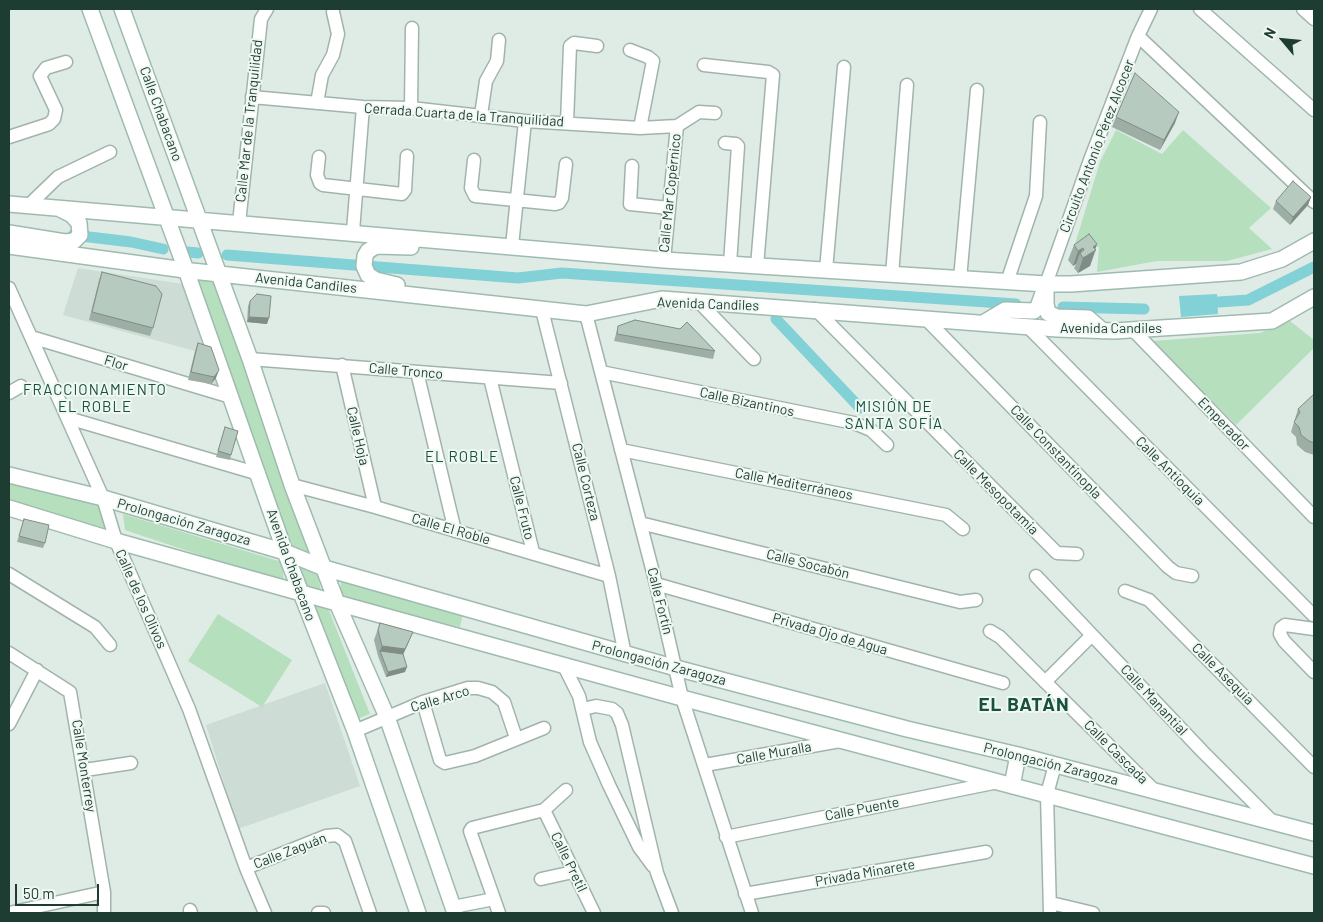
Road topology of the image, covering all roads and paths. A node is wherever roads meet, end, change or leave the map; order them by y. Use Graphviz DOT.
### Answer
graph roads {
  1 [pos="90,9"];
  2 [pos="122,9"];
  3 [pos="1151,9"];
  4 [pos="1200,9"];
  5 [pos="1302,9"];
  6 [pos="333,12"];
  7 [pos="264,14"];
  8 [pos="1314,19"];
  9 [pos="412,28"];
  10 [pos="1138,36"];
  11 [pos="499,40"];
  12 [pos="597,46"];
  13 [pos="630,50"];
  14 [pos="66,62"];
  15 [pos="704,65"];
  16 [pos="844,67"];
  17 [pos="907,85"];
  18 [pos="978,90"];
  19 [pos="252,97"];
  20 [pos="317,103"];
  21 [pos="363,107"];
  22 [pos="412,108"];
  23 [pos="1314,110"];
  24 [pos="715,114"];
  25 [pos="481,115"];
  26 [pos="525,121"];
  27 [pos="1040,122"];
  28 [pos="567,123"];
  29 [pos="677,126"];
  30 [pos="640,128"];
  31 [pos="9,137"];
  32 [pos="725,143"];
  33 [pos="110,152"];
  34 [pos="407,156"];
  35 [pos="319,157"];
  36 [pos="474,160"];
  37 [pos="566,164"];
  38 [pos="632,166"];
  39 [pos="357,188"];
  40 [pos="516,201"];
  41 [pos="1314,202"];
  42 [pos="9,204"];
  43 [pos="30,204"];
  44 [pos="53,207"];
  45 [pos="669,208"];
  46 [pos="166,216"];
  47 [pos="199,219"];
  48 [pos="239,223"];
  49 [pos="353,232"];
  50 [pos="9,233"];
  51 [pos="435,240"];
  52 [pos="1314,242"];
  53 [pos="9,246"];
  54 [pos="512,246"];
  55 [pos="664,260"];
  56 [pos="730,264"];
  57 [pos="757,266"];
  58 [pos="186,270"];
  59 [pos="826,270"];
  60 [pos="220,274"];
  61 [pos="892,274"];
  62 [pos="960,279"];
  63 [pos="1007,282"];
  64 [pos="1046,284"];
  65 [pos="9,288"];
  66 [pos="431,297"];
  67 [pos="1314,297"];
  68 [pos="700,303"];
  69 [pos="542,310"];
  70 [pos="815,310"];
  71 [pos="586,314"];
  72 [pos="925,318"];
  73 [pos="985,322"];
  74 [pos="1027,326"];
  75 [pos="1103,330"];
  76 [pos="1133,330"];
  77 [pos="31,337"];
  78 [pos="250,358"];
  79 [pos="754,359"];
  80 [pos="342,366"];
  81 [pos="417,372"];
  82 [pos="601,372"];
  83 [pos="490,378"];
  84 [pos="561,384"];
  85 [pos="21,386"];
  86 [pos="9,393"];
  87 [pos="231,397"];
  88 [pos="68,418"];
  89 [pos="887,445"];
  90 [pos="621,450"];
  91 [pos="258,474"];
  92 [pos="9,475"];
  93 [pos="292,485"];
  94 [pos="103,498"];
  95 [pos="375,507"];
  96 [pos="9,508"];
  97 [pos="1314,517"];
  98 [pos="640,523"];
  99 [pos="963,529"];
  100 [pos="455,532"];
  101 [pos="116,541"];
  102 [pos="285,552"];
  103 [pos="533,552"];
  104 [pos="1077,554"];
  105 [pos="324,568"];
  106 [pos="9,574"];
  107 [pos="609,576"];
  108 [pos="1036,576"];
  109 [pos="1192,576"];
  110 [pos="656,584"];
  111 [pos="1125,591"];
  112 [pos="300,593"];
  113 [pos="976,600"];
  114 [pos="337,604"];
  115 [pos="1313,615"];
  116 [pos="1314,629"];
  117 [pos="990,631"];
  118 [pos="1092,635"];
  119 [pos="110,646"];
  120 [pos="9,653"];
  121 [pos="625,655"];
  122 [pos="564,666"];
  123 [pos="676,668"];
  124 [pos="36,670"];
  125 [pos="1314,672"];
  126 [pos="1045,682"];
  127 [pos="1003,683"];
  128 [pos="682,698"];
  129 [pos="423,702"];
  130 [pos="583,709"];
  131 [pos="387,717"];
  132 [pos="9,724"];
  133 [pos="544,728"];
  134 [pos="907,729"];
  135 [pos="354,731"];
  136 [pos="516,738"];
  137 [pos="842,741"];
  138 [pos="1018,755"];
  139 [pos="901,756"];
  140 [pos="131,763"];
  141 [pos="705,765"];
  142 [pos="1056,765"];
  143 [pos="1314,767"];
  144 [pos="85,770"];
  145 [pos="1005,784"];
  146 [pos="566,790"];
  147 [pos="1156,792"];
  148 [pos="1047,794"];
  149 [pos="544,810"];
  150 [pos="1273,822"];
  151 [pos="1314,833"];
  152 [pos="726,837"];
  153 [pos="986,852"];
  154 [pos="1314,866"];
  155 [pos="246,868"];
  156 [pos="573,872"];
  157 [pos="657,872"];
  158 [pos="541,879"];
  159 [pos="104,892"];
  160 [pos="745,894"];
  161 [pos="494,899"];
  162 [pos="1050,908"];
  163 [pos="454,910"];
  164 [pos="9,913"];
  165 [pos="104,913"];
  166 [pos="265,913"];
  167 [pos="370,913"];
  168 [pos="418,913"];
  169 [pos="499,913"];
  170 [pos="594,913"];
  171 [pos="672,913"];
  172 [pos="752,913"];
  173 [pos="1093,913"];
  1 -- 46 [label="main road"];
  2 -- 47 [label="main road, Calle Chabacano"];
  3 -- 10 [label="street, Circuito Antonio Pérez Alcocer"];
  4 -- 23 [label="street"];
  5 -- 8 [label="street"];
  6 -- 20 [label="street"];
  7 -- 19 [label="street, Calle Mar de la Tranquilidad"];
  9 -- 22 [label="street"];
  10 -- 41 [label="street"];
  10 -- 64 [label="street, Circuito Antonio Pérez Alcocer"];
  11 -- 25 [label="street"];
  12 -- 28 [label="street"];
  13 -- 30 [label="street"];
  14 -- 31 [label="street"];
  15 -- 57 [label="street"];
  16 -- 59 [label="street"];
  17 -- 61 [label="street"];
  18 -- 62 [label="street"];
  19 -- 20 [label="street, Cerrada Cuarta de la Tranquilidad"];
  19 -- 48 [label="street, Calle Mar de la Tranquilidad"];
  20 -- 21 [label="street, Cerrada Cuarta de la Tranquilidad"];
  21 -- 22 [label="street, Cerrada Cuarta de la Tranquilidad"];
  21 -- 39 [label="street"];
  22 -- 25 [label="street, Cerrada Cuarta de la Tranquilidad"];
  24 -- 29 [label="street"];
  25 -- 26 [label="street, Cerrada Cuarta de la Tranquilidad"];
  26 -- 28 [label="street, Cerrada Cuarta de la Tranquilidad"];
  26 -- 40 [label="street"];
  27 -- 63 [label="street"];
  28 -- 30 [label="street, Cerrada Cuarta de la Tranquilidad"];
  29 -- 30 [label="street, Cerrada Cuarta de la Tranquilidad"];
  29 -- 45 [label="street, Calle Mar Copérnico"];
  32 -- 56 [label="street"];
  33 -- 43 [label="street"];
  34 -- 39 [label="street"];
  35 -- 39 [label="street"];
  36 -- 40 [label="street"];
  37 -- 40 [label="street"];
  38 -- 45 [label="street"];
  39 -- 49 [label="street"];
  40 -- 54 [label="street"];
  42 -- 43 [label="main road"];
  43 -- 44 [label="main road"];
  44 -- 46 [label="main road"];
  44 -- 50 [label="main road"];
  45 -- 55 [label="street, Calle Mar Copérnico"];
  46 -- 47 [label="main road"];
  46 -- 58 [label="main road, Avenida Chabacano"];
  47 -- 48 [label="main road"];
  47 -- 60 [label="main road, Avenida Chabacano"];
  48 -- 49 [label="main road"];
  49 -- 51 [label="main road"];
  51 -- 54 [label="main road"];
  51 -- 66 [label="main road"];
  52 -- 64 [label="main road"];
  53 -- 58 [label="main road, Avenida Candiles"];
  54 -- 55 [label="main road"];
  55 -- 56 [label="main road"];
  56 -- 57 [label="main road"];
  57 -- 59 [label="main road"];
  58 -- 60 [label="main road, Avenida Candiles"];
  58 -- 87 [label="main road, Avenida Chabacano"];
  59 -- 61 [label="main road"];
  60 -- 66 [label="main road, Avenida Candiles"];
  60 -- 78 [label="main road, Avenida Chabacano"];
  61 -- 62 [label="main road"];
  62 -- 63 [label="main road"];
  63 -- 64 [label="main road"];
  64 -- 73 [label="main road"];
  64 -- 75 [label="main road"];
  65 -- 77 [label="street, Calle de los Olivos"];
  66 -- 69 [label="main road, Avenida Candiles"];
  67 -- 76 [label="main road, Avenida Candiles"];
  68 -- 70 [label="main road, Avenida Candiles"];
  68 -- 71 [label="main road, Avenida Candiles"];
  68 -- 79 [label="street"];
  69 -- 71 [label="main road, Avenida Candiles"];
  69 -- 84 [label="street, Calle Corteza"];
  70 -- 72 [label="main road, Avenida Candiles"];
  70 -- 104 [label="street, Calle Mesopotamia"];
  71 -- 82 [label="street, Calle Fortín"];
  72 -- 73 [label="main road, Avenida Candiles"];
  72 -- 109 [label="street, Calle Constantinopla"];
  73 -- 74 [label="main road, Avenida Candiles"];
  74 -- 75 [label="main road, Avenida Candiles"];
  74 -- 115 [label="street, Calle Antioquia"];
  75 -- 76 [label="main road, Avenida Candiles"];
  76 -- 97 [label="street, Emperador"];
  77 -- 87 [label="street, Flor"];
  77 -- 88 [label="street, Calle de los Olivos"];
  78 -- 80 [label="street, Calle Tronco"];
  78 -- 93 [label="main road, Avenida Chabacano"];
  80 -- 81 [label="street, Calle Tronco"];
  80 -- 95 [label="street, Calle Hoja"];
  81 -- 83 [label="street, Calle Tronco"];
  81 -- 100 [label="street"];
  82 -- 89 [label="street, Calle Bizantinos"];
  82 -- 90 [label="street, Calle Fortín"];
  83 -- 84 [label="street, Calle Tronco"];
  83 -- 103 [label="street, Calle Fruto"];
  84 -- 107 [label="street, Calle Corteza"];
  85 -- 86 [label="street"];
  87 -- 91 [label="main road, Avenida Chabacano"];
  88 -- 91 [label="street"];
  88 -- 94 [label="street, Calle de los Olivos"];
  90 -- 98 [label="street, Calle Fortín"];
  90 -- 99 [label="street, Calle Mediterráneos"];
  91 -- 102 [label="main road, Avenida Chabacano"];
  92 -- 94 [label="main road, Prolongación Zaragoza"];
  93 -- 95 [label="street, Calle El Roble"];
  93 -- 105 [label="main road, Avenida Chabacano"];
  94 -- 101 [label="street, Calle de los Olivos"];
  94 -- 102 [label="main road, Prolongación Zaragoza"];
  95 -- 100 [label="street, Calle El Roble"];
  96 -- 101 [label="main road, Prolongación Zaragoza"];
  98 -- 110 [label="street, Calle Fortín"];
  98 -- 113 [label="street, Calle Socabón"];
  100 -- 103 [label="street, Calle El Roble"];
  101 -- 112 [label="main road, Prolongación Zaragoza"];
  101 -- 155 [label="street, Calle de los Olivos"];
  102 -- 105 [label="main road, Prolongación Zaragoza"];
  102 -- 112 [label="main road, Avenida Chabacano"];
  103 -- 107 [label="street, Calle El Roble"];
  105 -- 114 [label="main road, Avenida Chabacano"];
  105 -- 121 [label="main road, Prolongación Zaragoza"];
  106 -- 119 [label="street"];
  107 -- 121 [label="street, Calle Corteza"];
  108 -- 118 [label="street, Calle Manantial"];
  110 -- 123 [label="street, Calle Fortín"];
  110 -- 127 [label="street, Privada Ojo de Agua"];
  111 -- 143 [label="street, Calle Asequia"];
  112 -- 114 [label="main road, Prolongación Zaragoza"];
  112 -- 135 [label="main road, Avenida Chabacano"];
  114 -- 122 [label="main road, Prolongación Zaragoza"];
  114 -- 131 [label="main road, Avenida Chabacano"];
  116 -- 125 [label="street"];
  117 -- 126 [label="street, Calle Cascada"];
  118 -- 126 [label="street"];
  118 -- 150 [label="street, Calle Manantial"];
  120 -- 124 [label="street, Calle Monterrey"];
  121 -- 123 [label="main road, Prolongación Zaragoza"];
  122 -- 128 [label="main road, Prolongación Zaragoza"];
  122 -- 130 [label="street"];
  123 -- 128 [label="street, Calle Fortín"];
  123 -- 134 [label="main road, Prolongación Zaragoza"];
  124 -- 132 [label="street"];
  124 -- 144 [label="street, Calle Monterrey"];
  126 -- 147 [label="street, Calle Cascada"];
  128 -- 137 [label="main road, Prolongación Zaragoza"];
  128 -- 141 [label="street, Calle Fortín"];
  129 -- 131 [label="street, Calle Arco"];
  129 -- 136 [label="street, Calle Arco"];
  129 -- 136 [label="street"];
  130 -- 157 [label="street"];
  130 -- 157 [label="street"];
  131 -- 135 [label="street, Calle Arco"];
  131 -- 163 [label="main road, Avenida Chabacano"];
  133 -- 136 [label="street"];
  134 -- 138 [label="main road, Prolongación Zaragoza"];
  134 -- 139 [label="main road"];
  135 -- 168 [label="main road, Avenida Chabacano"];
  137 -- 139 [label="main road, Prolongación Zaragoza"];
  137 -- 141 [label="street, Calle Muralla"];
  138 -- 142 [label="main road, Prolongación Zaragoza"];
  138 -- 145 [label="main road"];
  139 -- 145 [label="main road, Prolongación Zaragoza"];
  140 -- 144 [label="street"];
  141 -- 152 [label="street, Calle Fortín"];
  142 -- 147 [label="main road, Prolongación Zaragoza"];
  142 -- 148 [label="street"];
  144 -- 159 [label="street, Calle Monterrey"];
  145 -- 148 [label="main road, Prolongación Zaragoza"];
  145 -- 152 [label="street, Calle Puente"];
  146 -- 149 [label="street"];
  147 -- 150 [label="main road, Prolongación Zaragoza"];
  148 -- 154 [label="main road, Prolongación Zaragoza"];
  148 -- 162 [label="street"];
  149 -- 156 [label="street, Calle Pretil"];
  149 -- 161 [label="street"];
  150 -- 151 [label="main road, Prolongación Zaragoza"];
  152 -- 160 [label="street, Calle Fortín"];
  153 -- 160 [label="street, Privada Minarete"];
  155 -- 166 [label="street, Calle de los Olivos"];
  155 -- 167 [label="street, Calle Zaguán"];
  156 -- 158 [label="street"];
  156 -- 170 [label="street, Calle Pretil"];
  157 -- 171 [label="street"];
  159 -- 164 [label="street"];
  159 -- 165 [label="street, Calle Monterrey"];
  160 -- 172 [label="street, Calle Fortín"];
  161 -- 163 [label="street"];
  161 -- 169 [label="street"];
  162 -- 173 [label="street"];
}
